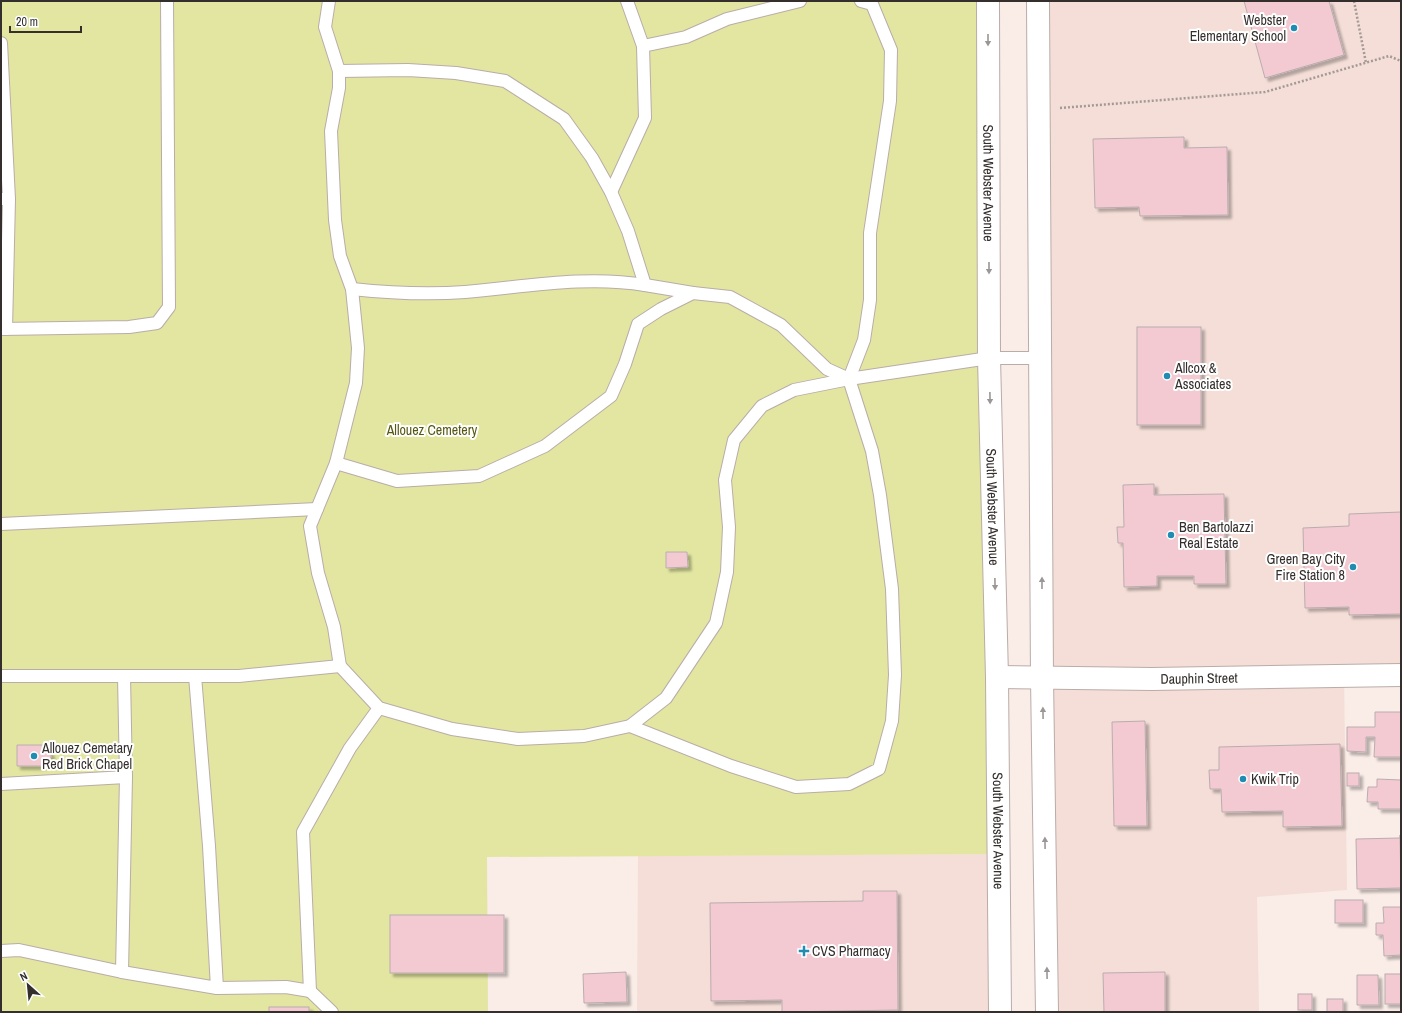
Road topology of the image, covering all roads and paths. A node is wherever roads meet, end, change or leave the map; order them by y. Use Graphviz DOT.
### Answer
graph roads {
  1 [pos="167,1"];
  2 [pos="329,1"];
  3 [pos="627,1"];
  4 [pos="800,1"];
  5 [pos="860,1"];
  6 [pos="988,1"];
  7 [pos="1038,1"];
  8 [pos="1354,1"];
  9 [pos="1,43"];
  10 [pos="643,46"];
  11 [pos="1401,60"];
  12 [pos="1366,63"];
  13 [pos="339,71"];
  14 [pos="1058,109"];
  15 [pos="611,192"];
  16 [pos="5,199"];
  17 [pos="645,285"];
  18 [pos="352,289"];
  19 [pos="693,292"];
  20 [pos="4,329"];
  21 [pos="990,358"];
  22 [pos="1040,358"];
  23 [pos="849,379"];
  24 [pos="336,463"];
  25 [pos="317,509"];
  26 [pos="1,524"];
  27 [pos="340,666"];
  28 [pos="1401,675"];
  29 [pos="1,676"];
  30 [pos="124,676"];
  31 [pos="195,676"];
  32 [pos="997,677"];
  33 [pos="1042,678"];
  34 [pos="379,708"];
  35 [pos="630,726"];
  36 [pos="126,777"];
  37 [pos="1,784"];
  38 [pos="1,951"];
  39 [pos="122,972"];
  40 [pos="217,988"];
  41 [pos="310,992"];
  42 [pos="332,1012"];
  43 [pos="1000,1012"];
  44 [pos="1048,1012"];
  1 -- 20 [label="lane"];
  2 -- 13 [label="lane"];
  3 -- 10 [label="lane"];
  4 -- 10 [label="lane"];
  5 -- 23 [label="lane"];
  6 -- 21 [label="main road, South Webster Avenue, one-way"];
  7 -- 22 [label="main road"];
  8 -- 12 [label="path"];
  9 -- 16 [label="lane"];
  10 -- 15 [label="lane"];
  11 -- 12 [label="path"];
  12 -- 14 [label="path"];
  13 -- 15 [label="lane"];
  13 -- 18 [label="lane"];
  15 -- 17 [label="lane"];
  16 -- 20 [label="lane"];
  17 -- 18 [label="lane"];
  17 -- 19 [label="lane"];
  18 -- 24 [label="lane"];
  19 -- 23 [label="lane"];
  19 -- 24 [label="lane"];
  21 -- 22 [label="lane"];
  21 -- 23 [label="lane"];
  21 -- 32 [label="main road, South Webster Avenue, one-way"];
  33 -- 22 [label="main road, one-way"];
  23 -- 35 [label="lane"];
  23 -- 35 [label="lane"];
  24 -- 25 [label="lane"];
  25 -- 26 [label="lane"];
  25 -- 27 [label="lane"];
  27 -- 31 [label="lane"];
  27 -- 34 [label="lane"];
  28 -- 33 [label="main road, Dauphin Street"];
  29 -- 30 [label="lane"];
  30 -- 31 [label="lane"];
  30 -- 36 [label="lane"];
  31 -- 40 [label="lane"];
  32 -- 33 [label="main road, Dauphin Street"];
  32 -- 43 [label="main road, South Webster Avenue"];
  44 -- 33 [label="main road, one-way"];
  34 -- 35 [label="lane"];
  34 -- 41 [label="lane"];
  36 -- 37 [label="lane"];
  36 -- 39 [label="lane"];
  38 -- 39 [label="lane"];
  39 -- 40 [label="lane"];
  40 -- 41 [label="lane"];
  41 -- 42 [label="lane"];
}
